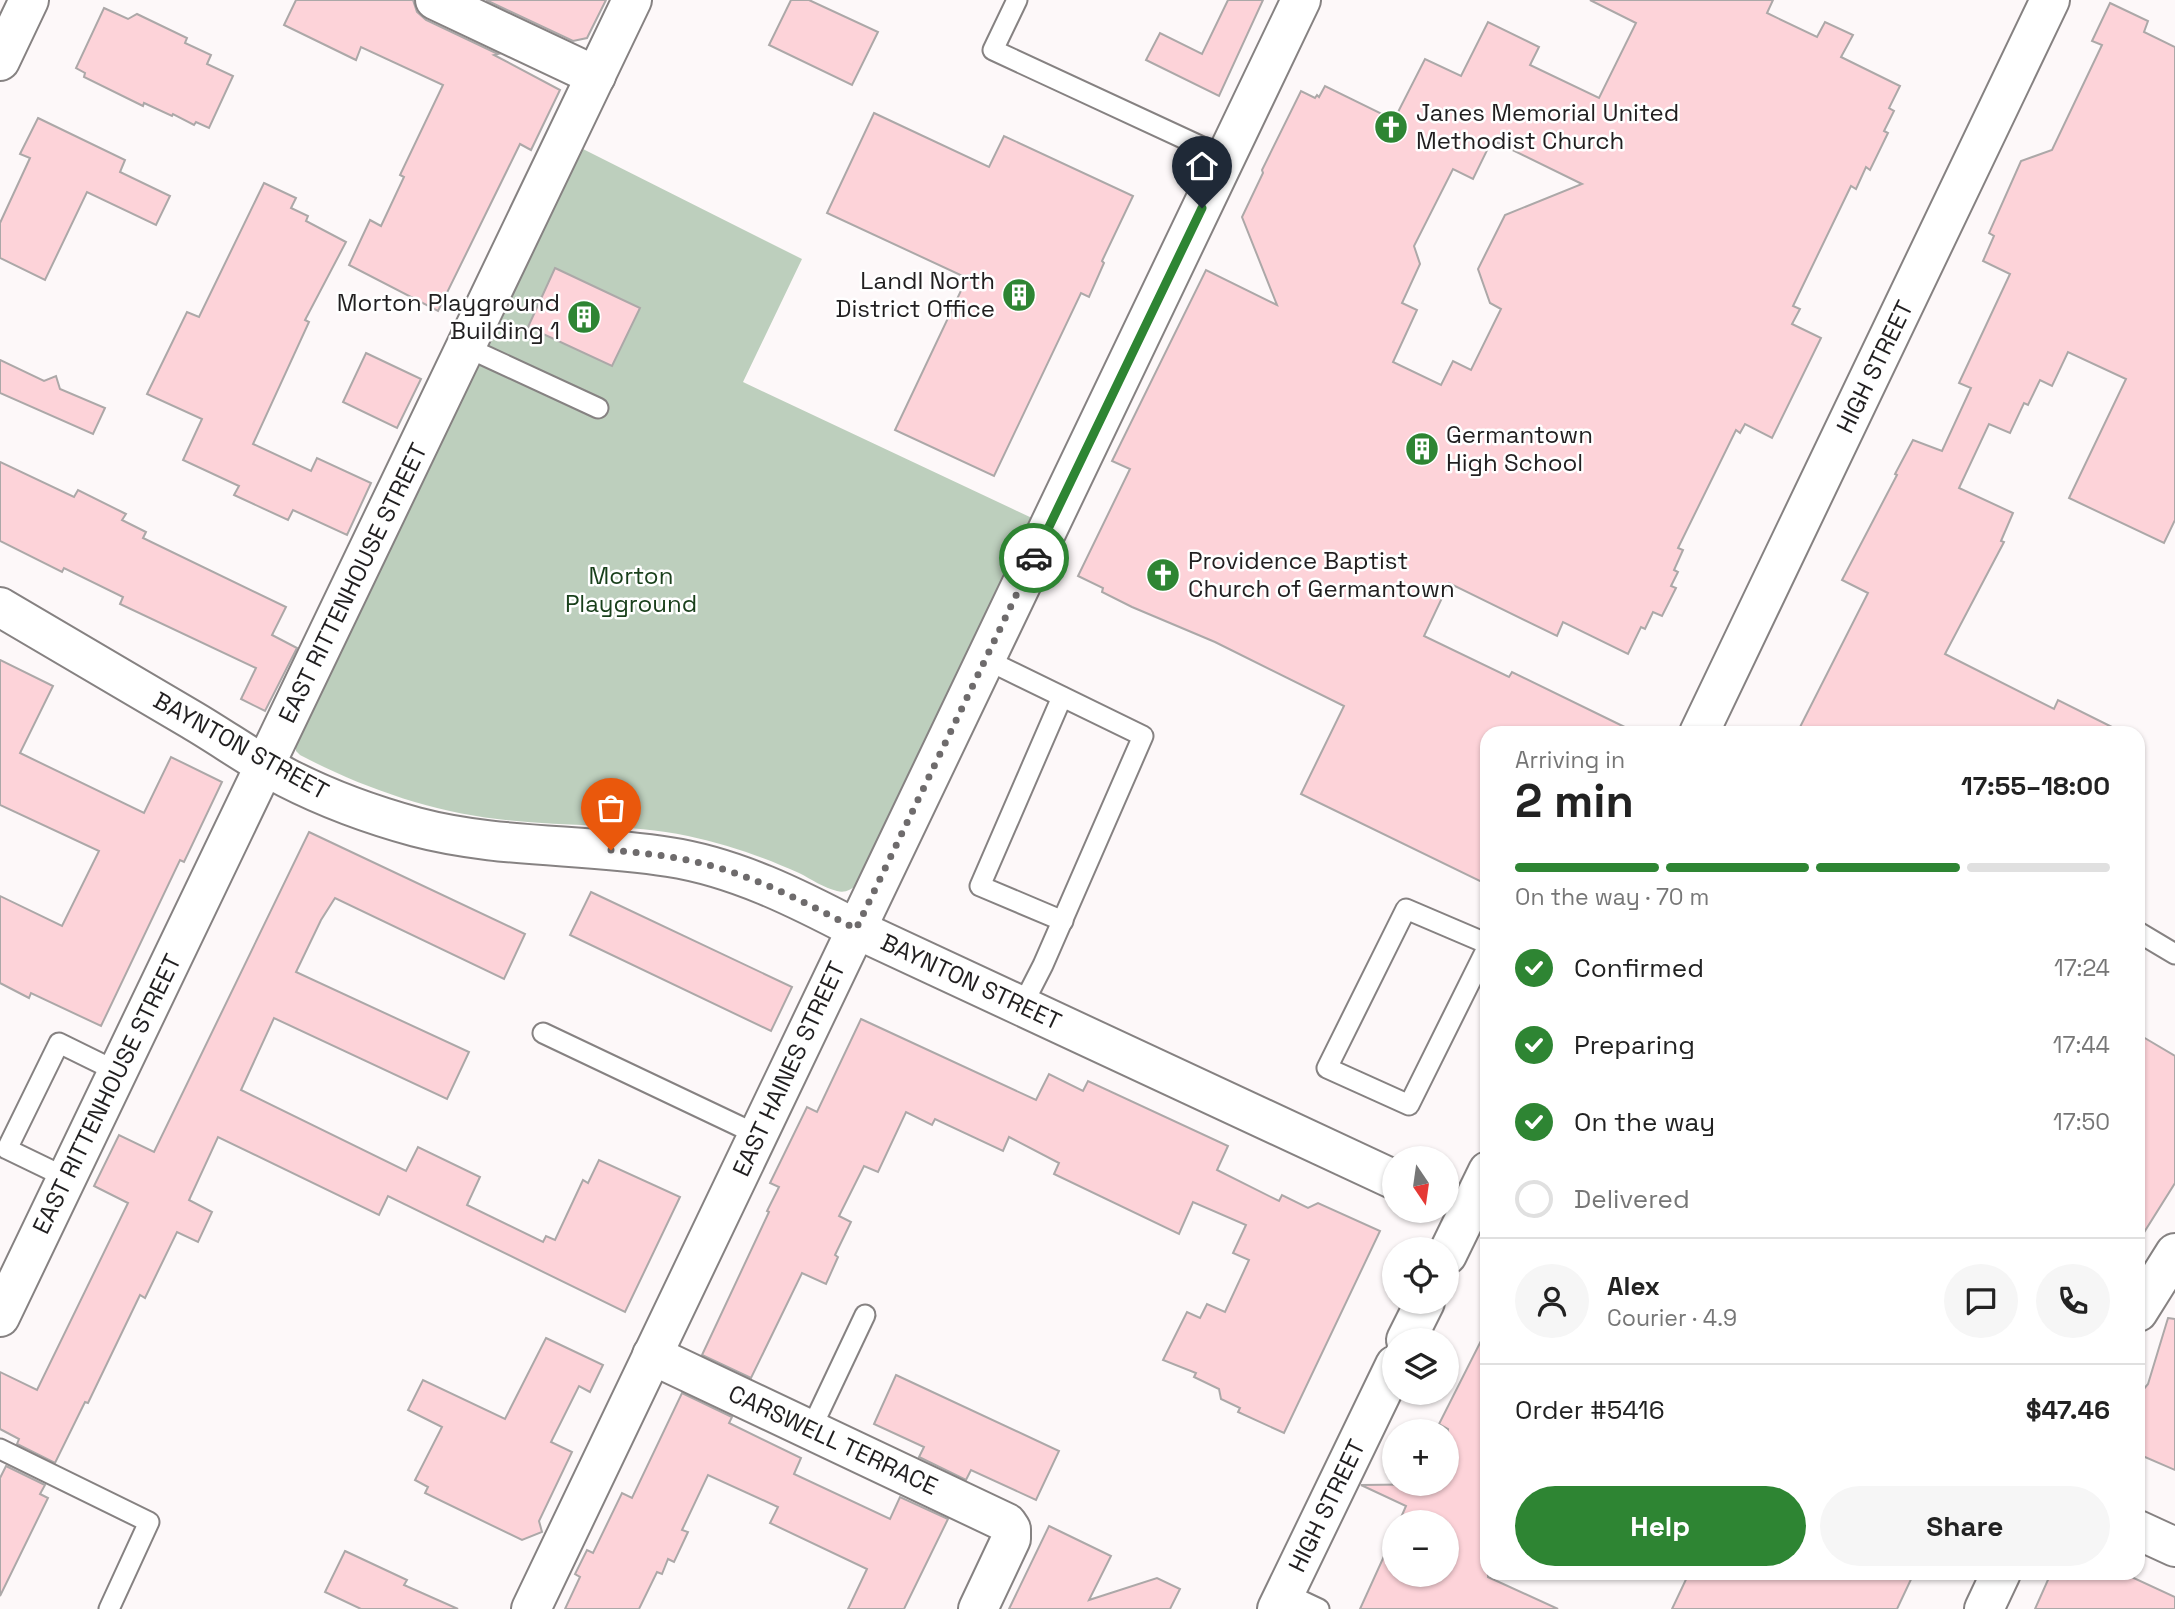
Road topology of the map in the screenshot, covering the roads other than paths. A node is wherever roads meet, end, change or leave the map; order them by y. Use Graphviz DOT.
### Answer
graph roads {
  1 [pos="29,0"];
  2 [pos="435,0"];
  3 [pos="632,0"];
  4 [pos="1017,0"];
  5 [pos="1301,0"];
  6 [pos="2050,0"];
  7 [pos="0,61"];
  8 [pos="596,76"];
  9 [pos="1226,158"];
  10 [pos="466,347"];
  11 [pos="598,408"];
  12 [pos="0,607"];
  13 [pos="985,659"];
  14 [pos="1062,697"];
  15 [pos="1702,726"];
  16 [pos="265,764"];
  17 [pos="1062,921"];
  18 [pos="856,929"];
  19 [pos="2145,936"];
  20 [pos="1480,941"];
  21 [pos="2175,954"];
  22 [pos="1480,961"];
  23 [pos="1022,1006"];
  24 [pos="542,1032"];
  25 [pos="118,1072"];
  26 [pos="758,1135"];
  27 [pos="1382,1174"];
  28 [pos="66,1178"];
  29 [pos="1480,1187"];
  30 [pos="1467,1214"];
  31 [pos="1456,1237"];
  32 [pos="2175,1253"];
  33 [pos="2145,1301"];
  34 [pos="865,1315"];
  35 [pos="0,1317"];
  36 [pos="652,1355"];
  37 [pos="1382,1392"];
  38 [pos="811,1429"];
  39 [pos="0,1449"];
  40 [pos="2145,1533"];
  41 [pos="2175,1546"];
  42 [pos="1998,1580"];
  43 [pos="1281,1601"];
  44 [pos="109,1609"];
  45 [pos="531,1609"];
  46 [pos="978,1609"];
  47 [pos="1319,1609"];
  48 [pos="1984,1609"];
  1 -- 7 [label="street"];
  2 -- 8 [label="street"];
  3 -- 8 [label="street, EAST RITTENHOUSE STREET"];
  4 -- 9 [label="lane"];
  5 -- 9 [label="street, EAST HAINES STREET"];
  6 -- 15 [label="street, HIGH STREET"];
  8 -- 10 [label="street, EAST RITTENHOUSE STREET"];
  9 -- 13 [label="street, EAST HAINES STREET"];
  10 -- 11 [label="lane"];
  10 -- 16 [label="street, EAST RITTENHOUSE STREET"];
  12 -- 16 [label="street, BAYNTON STREET"];
  13 -- 14 [label="lane"];
  13 -- 18 [label="street, EAST HAINES STREET"];
  14 -- 17 [label="lane"];
  14 -- 17 [label="lane"];
  16 -- 18 [label="street, BAYNTON STREET"];
  16 -- 25 [label="street, EAST RITTENHOUSE STREET"];
  17 -- 23 [label="lane"];
  18 -- 23 [label="street, BAYNTON STREET"];
  18 -- 26 [label="street, EAST HAINES STREET"];
  19 -- 21 [label="lane"];
  20 -- 22 [label="lane"];
  23 -- 27 [label="street, BAYNTON STREET"];
  24 -- 26 [label="lane"];
  25 -- 28 [label="street, EAST RITTENHOUSE STREET"];
  25 -- 28 [label="lane"];
  26 -- 36 [label="street, EAST HAINES STREET"];
  28 -- 35 [label="street, EAST RITTENHOUSE STREET"];
  29 -- 30 [label="street"];
  30 -- 31 [label="street"];
  32 -- 33 [label="street"];
  34 -- 38 [label="lane"];
  36 -- 38 [label="street, CARSWELL TERRACE"];
  36 -- 45 [label="street, EAST HAINES STREET"];
  37 -- 43 [label="street, HIGH STREET"];
  38 -- 46 [label="street, CARSWELL TERRACE"];
  39 -- 44 [label="lane"];
  40 -- 41 [label="street"];
  42 -- 48 [label="street"];
  43 -- 47 [label="lane"];
}
